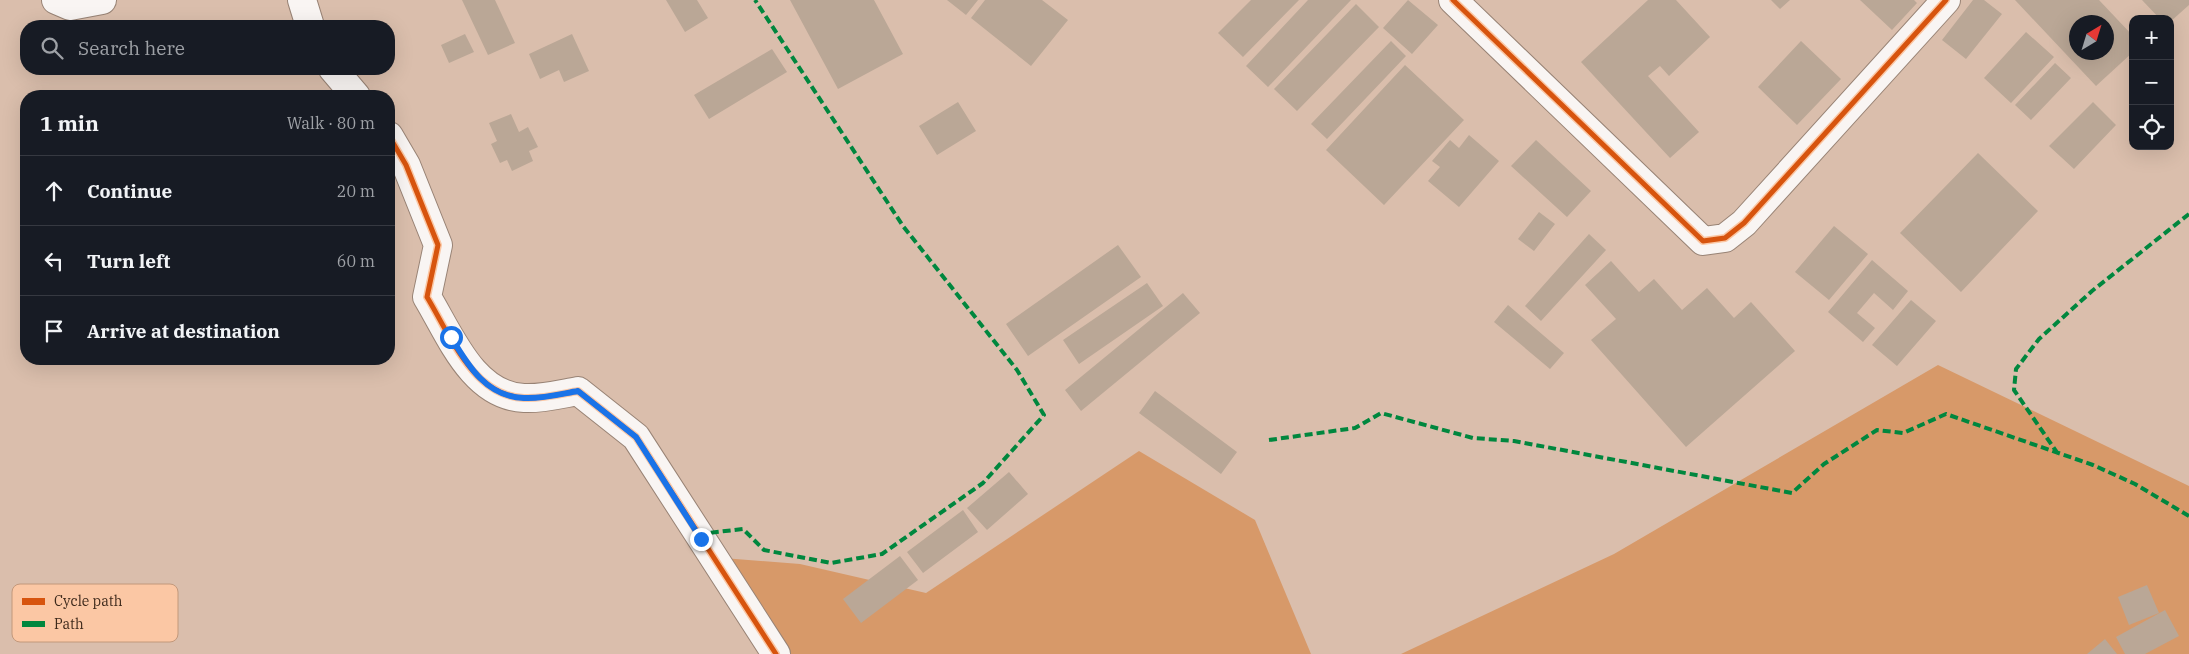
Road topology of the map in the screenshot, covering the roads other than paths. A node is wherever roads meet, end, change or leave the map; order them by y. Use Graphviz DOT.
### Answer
graph roads {
  1 [pos="56,0"];
  2 [pos="102,0"];
  3 [pos="302,0"];
  4 [pos="1453,0"];
  5 [pos="1946,0"];
  6 [pos="308,20"];
  7 [pos="338,75"];
  8 [pos="351,90"];
  9 [pos="395,146"];
  10 [pos="776,654"];
  1 -- 2 [label="street"];
  3 -- 6 [label="street"];
  4 -- 5 [label="street"];
  7 -- 8 [label="street"];
  9 -- 10 [label="street"];
}
